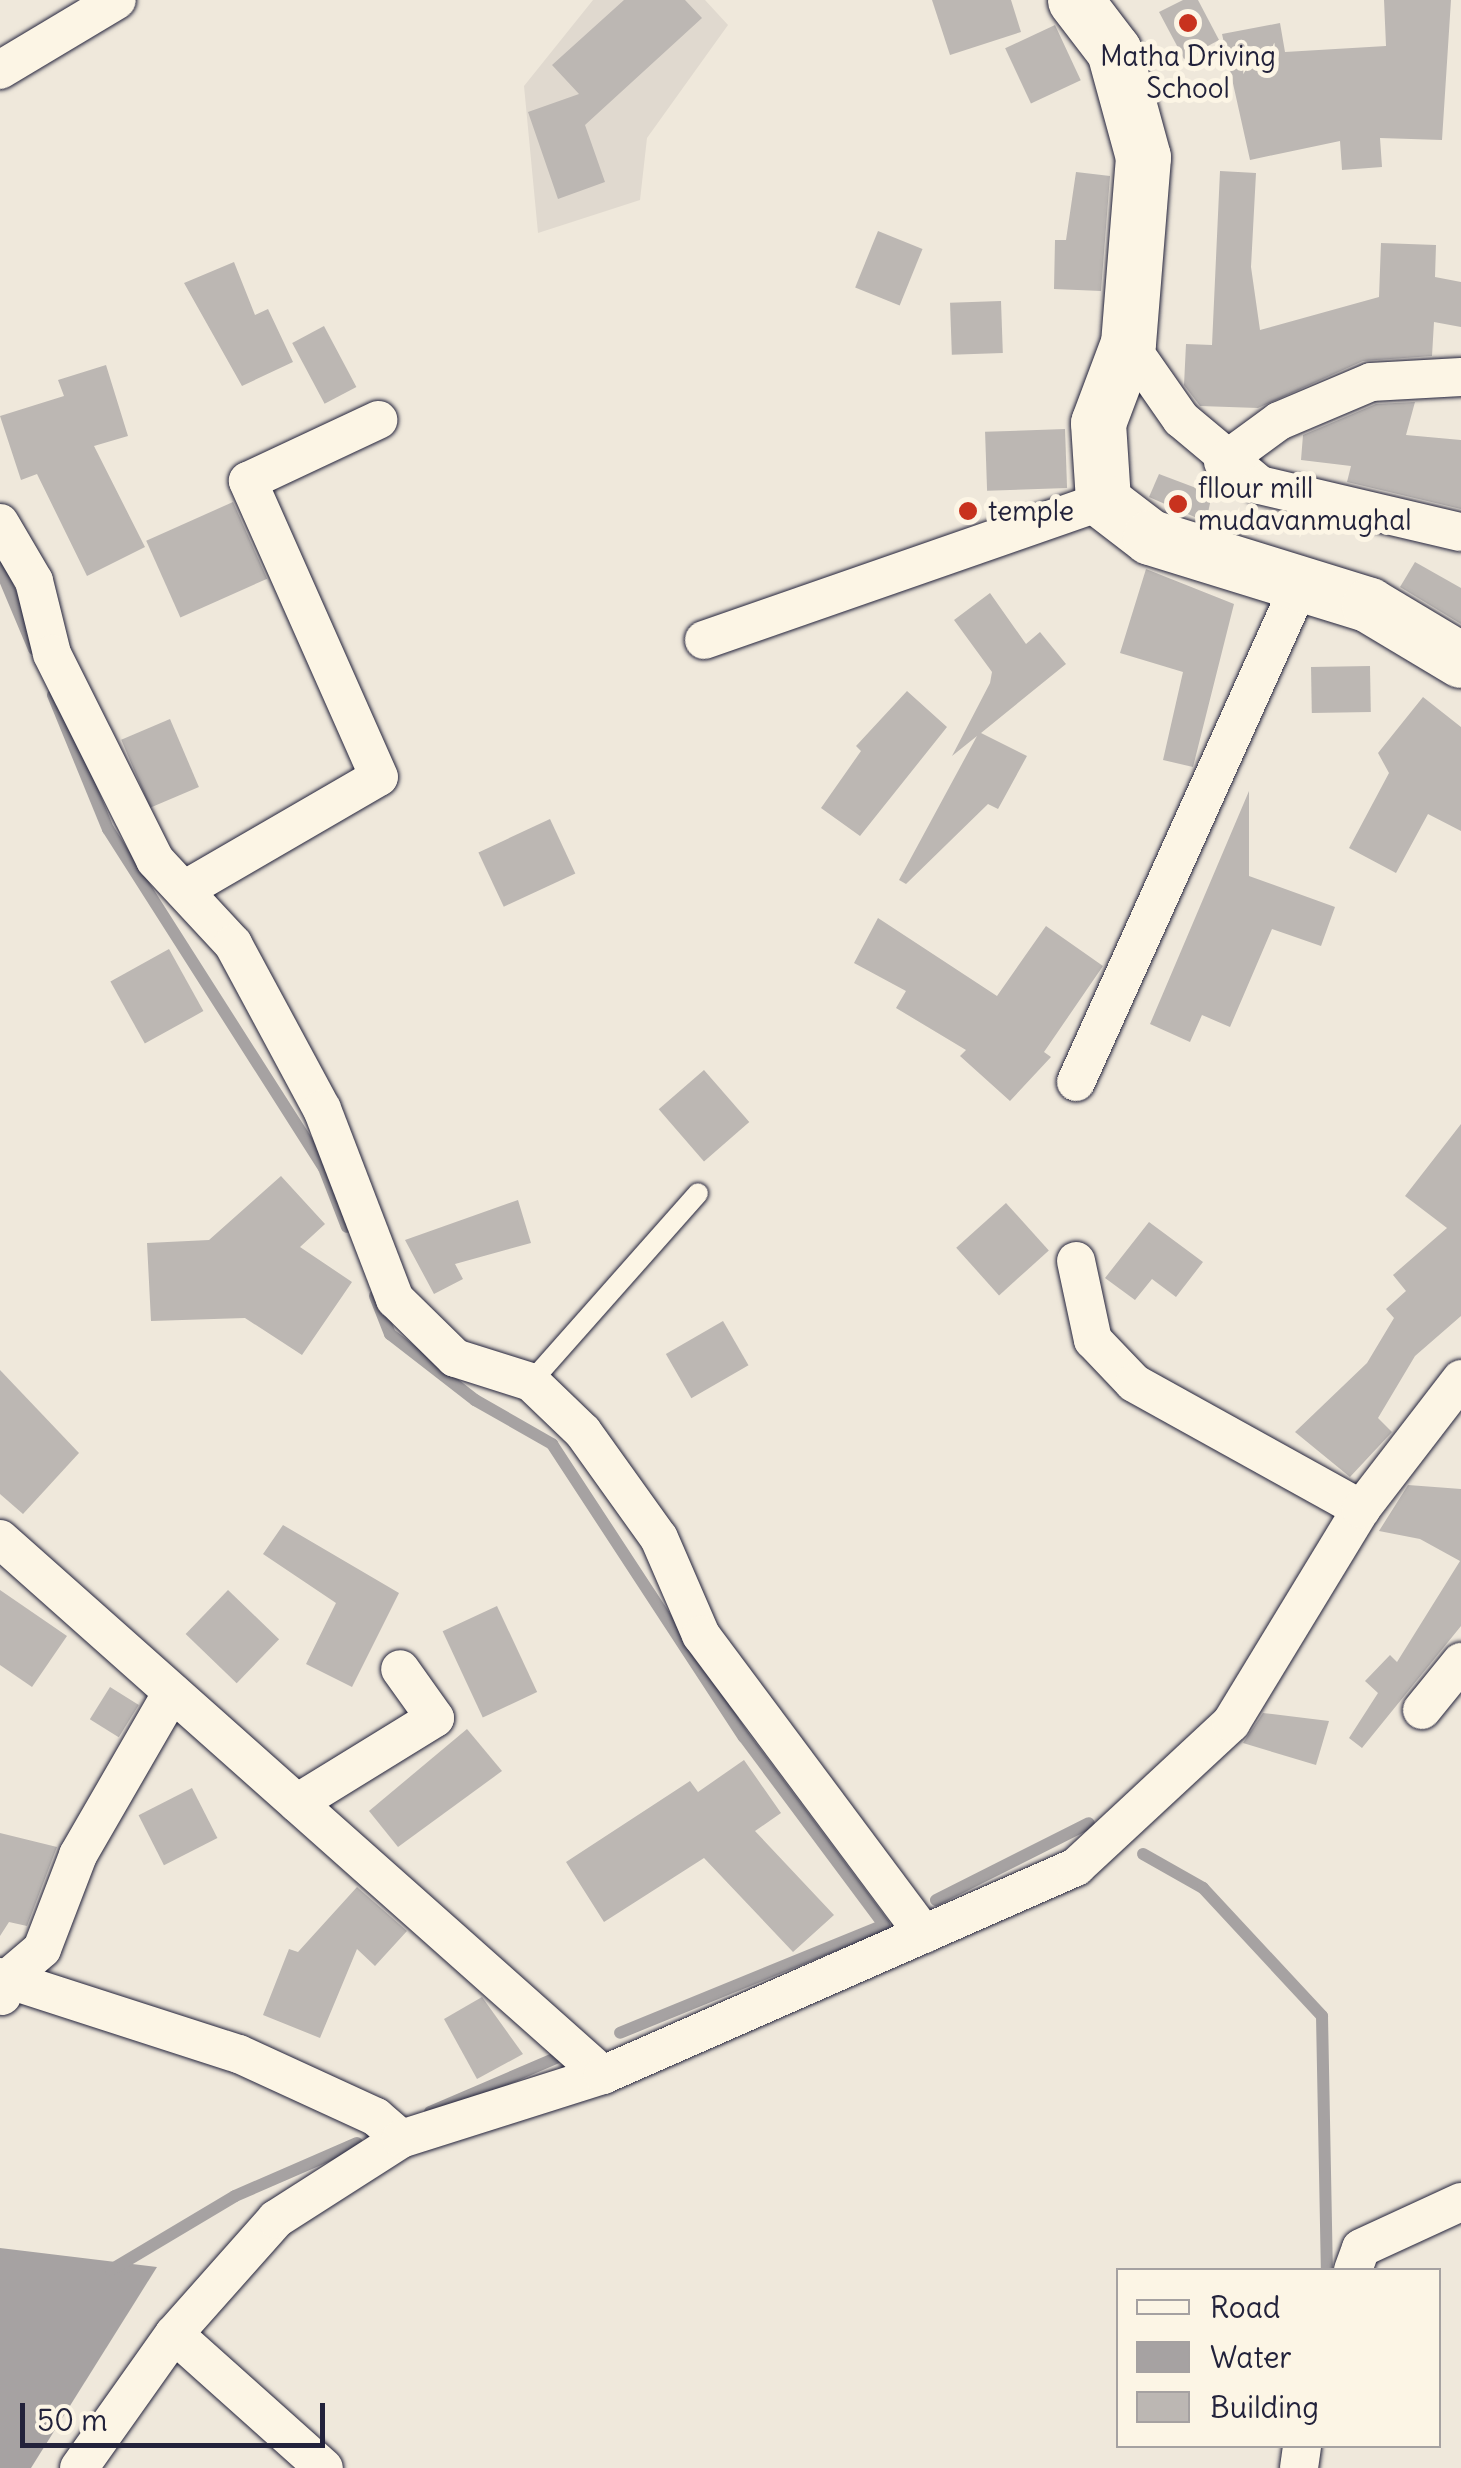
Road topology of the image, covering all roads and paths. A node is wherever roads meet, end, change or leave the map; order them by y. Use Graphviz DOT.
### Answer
graph roads {
  1 [pos="117,0"];
  2 [pos="1075,0"];
  3 [pos="0,70"];
  4 [pos="1128,343"];
  5 [pos="1461,377"];
  6 [pos="378,420"];
  7 [pos="1223,462"];
  8 [pos="1103,501"];
  9 [pos="0,523"];
  10 [pos="1461,532"];
  11 [pos="1302,582"];
  12 [pos="704,640"];
  13 [pos="1461,660"];
  14 [pos="184,890"];
  15 [pos="1076,1082"];
  16 [pos="698,1193"];
  17 [pos="1076,1261"];
  18 [pos="1461,1379"];
  19 [pos="531,1382"];
  20 [pos="1361,1509"];
  21 [pos="0,1540"];
  22 [pos="1461,1662"];
  23 [pos="400,1669"];
  24 [pos="172,1692"];
  25 [pos="1422,1710"];
  26 [pos="297,1802"];
  27 [pos="924,1934"];
  28 [pos="2,1987"];
  29 [pos="604,2074"];
  30 [pos="401,2139"];
  31 [pos="1461,2202"];
  32 [pos="1354,2268"];
  33 [pos="174,2334"];
  34 [pos="80,2468"];
  35 [pos="324,2468"];
  1 -- 3 [label="street"];
  2 -- 4 [label="street"];
  4 -- 7 [label="street"];
  4 -- 8 [label="street"];
  5 -- 7 [label="street"];
  6 -- 14 [label="street"];
  7 -- 10 [label="street"];
  8 -- 11 [label="street"];
  8 -- 12 [label="street"];
  9 -- 14 [label="street"];
  11 -- 13 [label="street"];
  11 -- 15 [label="street"];
  14 -- 19 [label="street"];
  16 -- 19 [label="lane"];
  17 -- 20 [label="street"];
  18 -- 20 [label="street"];
  19 -- 27 [label="street"];
  20 -- 27 [label="street"];
  21 -- 24 [label="street"];
  22 -- 25 [label="street"];
  23 -- 26 [label="street"];
  24 -- 26 [label="street"];
  24 -- 28 [label="street"];
  26 -- 29 [label="street"];
  27 -- 29 [label="street"];
  28 -- 30 [label="street"];
  29 -- 30 [label="street"];
  30 -- 33 [label="street"];
  31 -- 32 [label="street"];
  33 -- 34 [label="street"];
  33 -- 35 [label="street"];
}
